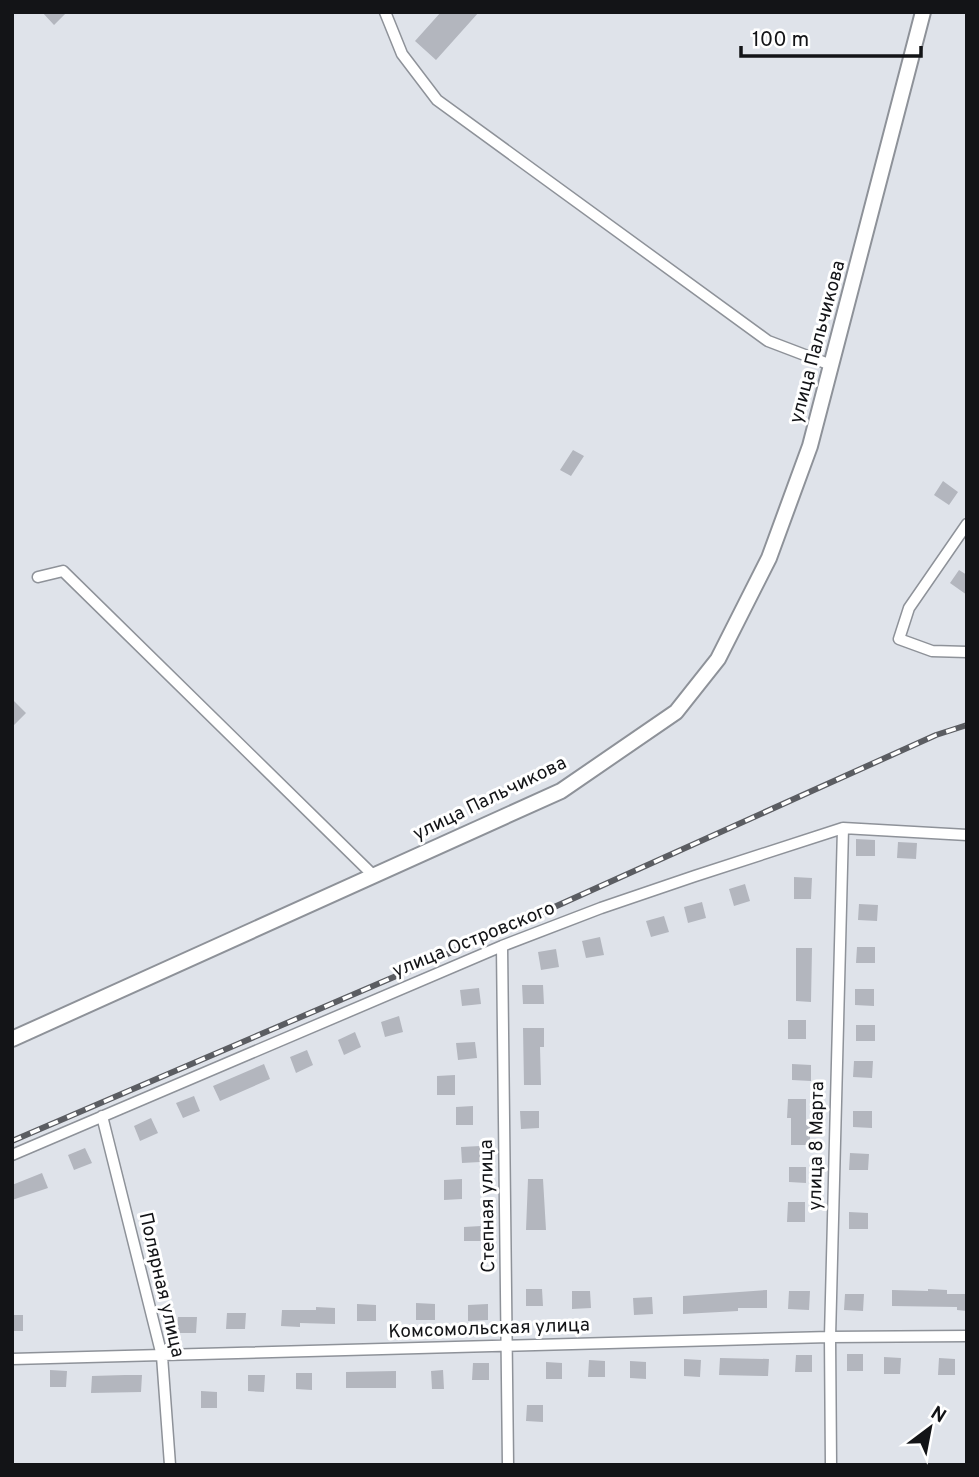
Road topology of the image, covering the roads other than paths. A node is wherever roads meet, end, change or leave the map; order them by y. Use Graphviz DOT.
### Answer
graph roads {
  1 [pos="923,12"];
  2 [pos="387,13"];
  3 [pos="831,365"];
  4 [pos="967,524"];
  5 [pos="38,577"];
  6 [pos="967,652"];
  7 [pos="843,828"];
  8 [pos="967,835"];
  9 [pos="374,876"];
  10 [pos="502,946"];
  11 [pos="12,1039"];
  12 [pos="102,1116"];
  13 [pos="12,1155"];
  14 [pos="967,1336"];
  15 [pos="830,1337"];
  16 [pos="507,1346"];
  17 [pos="162,1356"];
  18 [pos="12,1359"];
  19 [pos="170,1465"];
  20 [pos="508,1465"];
  21 [pos="831,1465"];
  1 -- 3 [label="street, улица Пальчикова"];
  2 -- 3 [label="street"];
  3 -- 9 [label="street, улица Пальчикова"];
  4 -- 6 [label="street"];
  5 -- 9 [label="street"];
  7 -- 8 [label="street, улица Островского"];
  7 -- 10 [label="street, улица Островского"];
  7 -- 15 [label="street, улица 8 Марта"];
  9 -- 11 [label="street, улица Пальчикова"];
  10 -- 12 [label="street, улица Островского"];
  10 -- 16 [label="street, Степная улица"];
  12 -- 13 [label="street, улица Островского"];
  12 -- 17 [label="street, Полярная улица"];
  14 -- 15 [label="street, Комсомольская улица"];
  15 -- 16 [label="street, Комсомольская улица"];
  15 -- 21 [label="street, улица 8 Марта"];
  16 -- 17 [label="street, Комсомольская улица"];
  16 -- 20 [label="street, Степная улица"];
  17 -- 18 [label="street, Комсомольская улица"];
  17 -- 19 [label="street, Полярная улица"];
}
